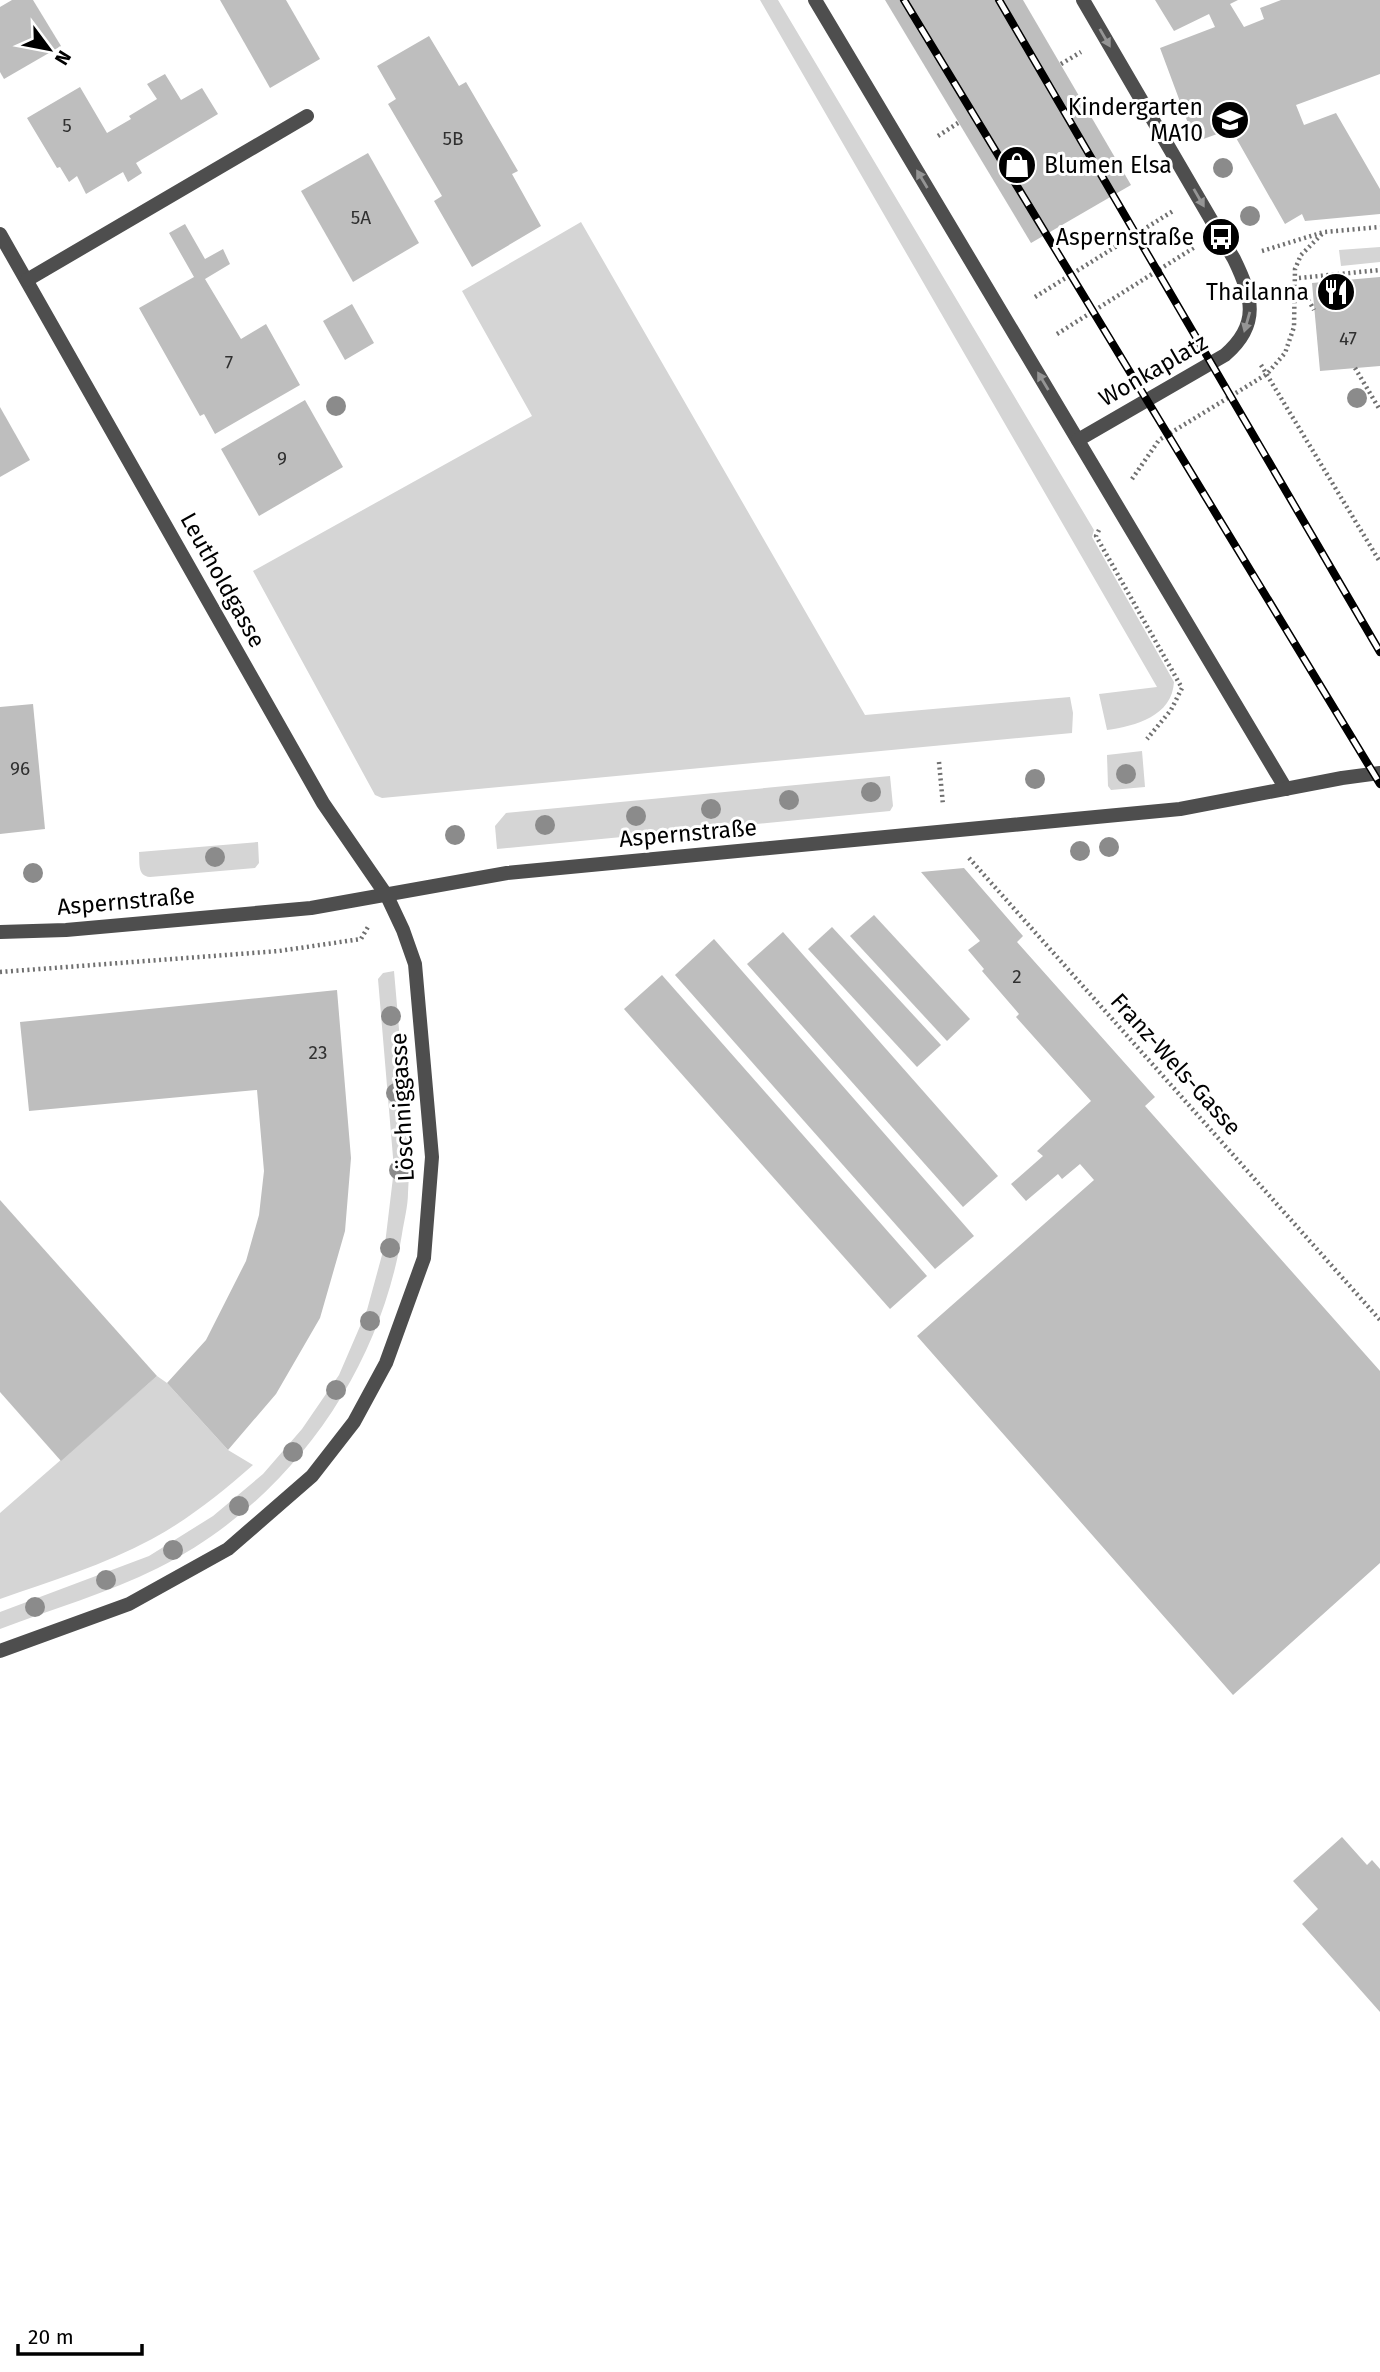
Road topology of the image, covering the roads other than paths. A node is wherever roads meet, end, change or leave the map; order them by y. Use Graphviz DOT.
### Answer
graph roads {
  1 [pos="815,0"];
  2 [pos="1083,0"];
  3 [pos="307,116"];
  4 [pos="0,234"];
  5 [pos="27,281"];
  6 [pos="1078,440"];
  7 [pos="1380,773"];
  8 [pos="1286,789"];
  9 [pos="387,896"];
  10 [pos="0,932"];
  11 [pos="0,1651"];
  6 -- 1 [label="street, one-way"];
  2 -- 6 [label="street, Wonkaplatz, one-way"];
  3 -- 5 [label="street"];
  4 -- 5 [label="street, Leutholdgasse"];
  5 -- 9 [label="street, Leutholdgasse"];
  6 -- 8 [label="street"];
  7 -- 8 [label="street, Aspernstraße"];
  8 -- 9 [label="street, Aspernstraße"];
  9 -- 10 [label="street, Aspernstraße"];
  9 -- 11 [label="street, Löschniggasse"];
}
